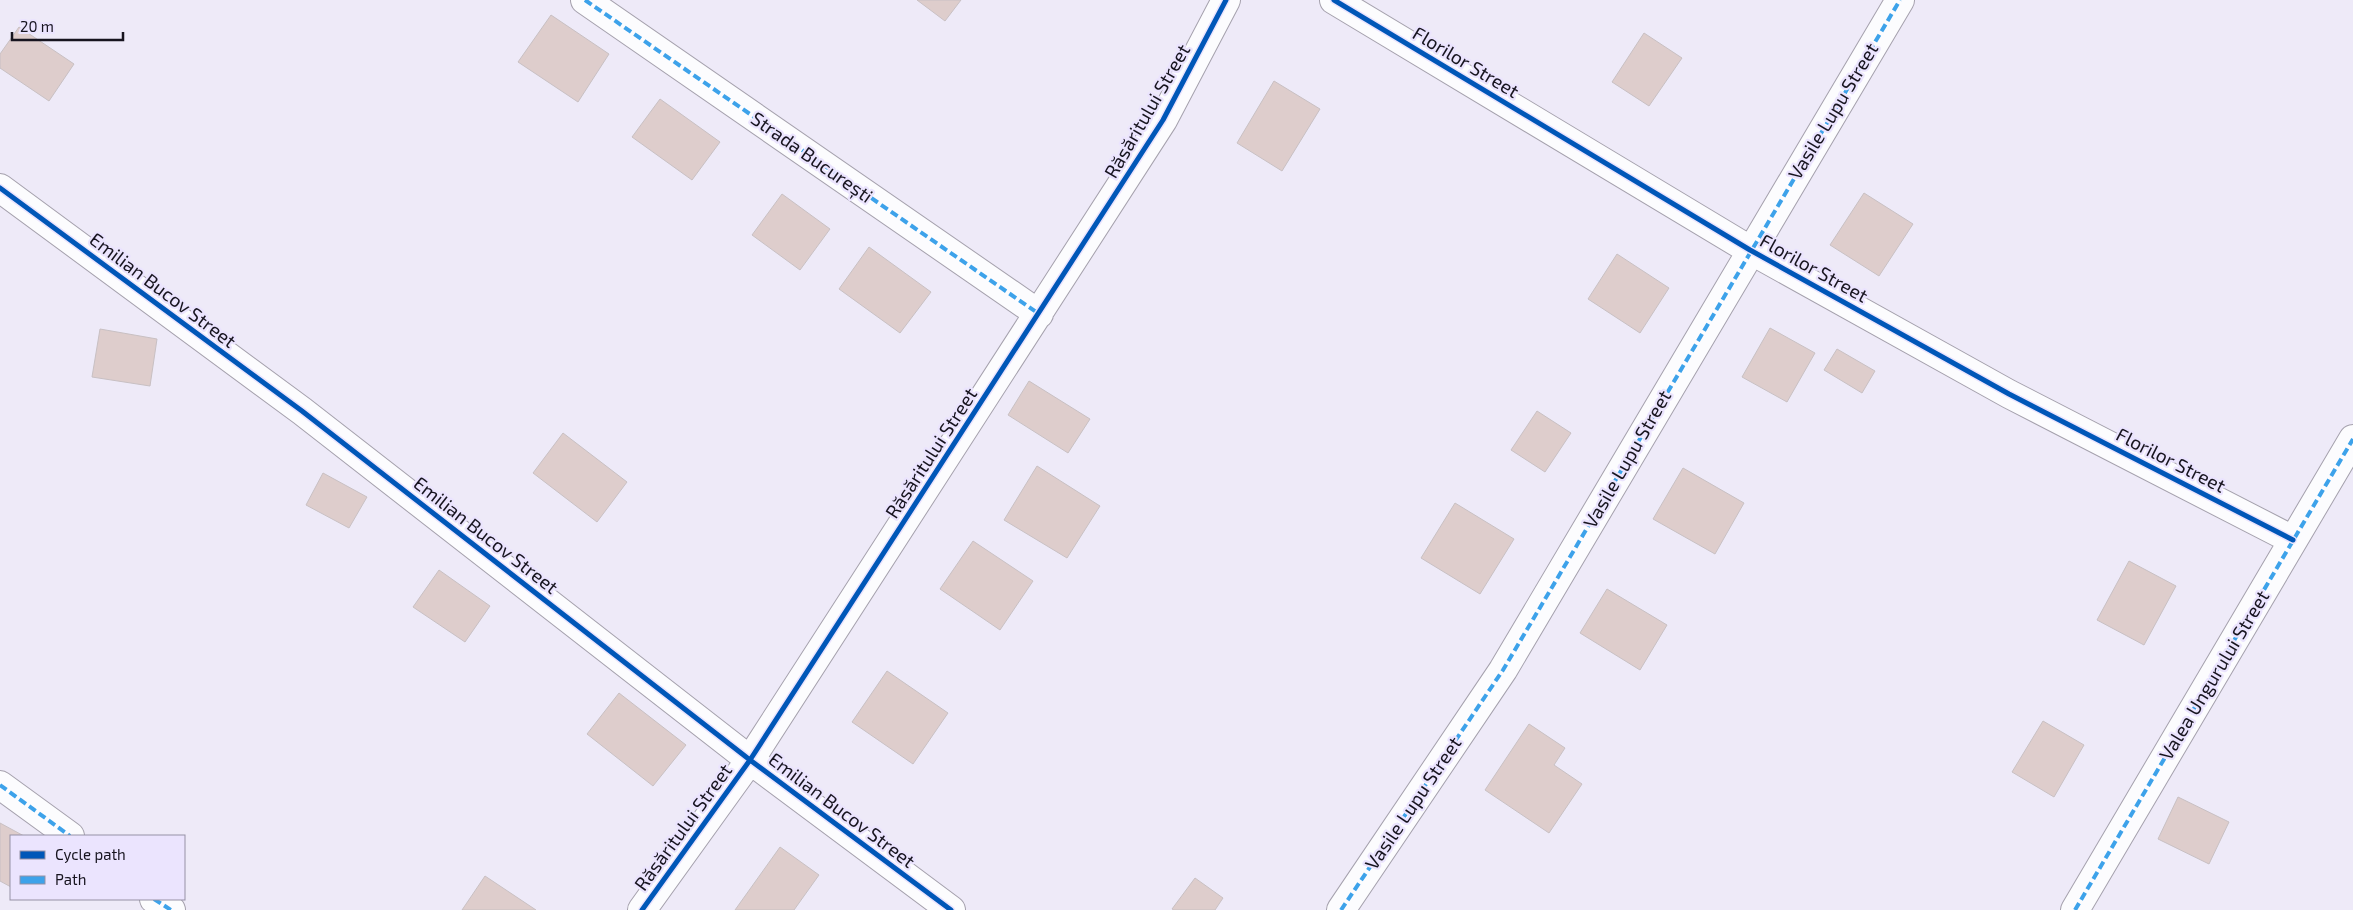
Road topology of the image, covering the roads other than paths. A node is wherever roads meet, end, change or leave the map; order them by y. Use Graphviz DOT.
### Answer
graph roads {
  1 [pos="585,0"];
  2 [pos="1226,0"];
  3 [pos="1334,0"];
  4 [pos="1900,0"];
  5 [pos="0,188"];
  6 [pos="1750,250"];
  7 [pos="1039,314"];
  8 [pos="2353,439"];
  9 [pos="2293,540"];
  10 [pos="750,760"];
  11 [pos="0,785"];
  12 [pos="69,835"];
  13 [pos="642,910"];
  14 [pos="951,910"];
  15 [pos="1341,910"];
  16 [pos="2075,910"];
  1 -- 7 [label="street, Strada București"];
  2 -- 7 [label="street, Răsăritului Street"];
  3 -- 6 [label="street, Florilor Street"];
  4 -- 6 [label="street, Vasile Lupu Street"];
  5 -- 10 [label="street, Emilian Bucov Street"];
  6 -- 9 [label="street, Florilor Street"];
  6 -- 15 [label="street, Vasile Lupu Street"];
  7 -- 10 [label="street, Răsăritului Street"];
  8 -- 9 [label="street, Valea Ungurului Street"];
  9 -- 16 [label="street, Valea Ungurului Street"];
  10 -- 13 [label="street, Răsăritului Street"];
  10 -- 14 [label="street, Emilian Bucov Street"];
  11 -- 12 [label="street"];
}
